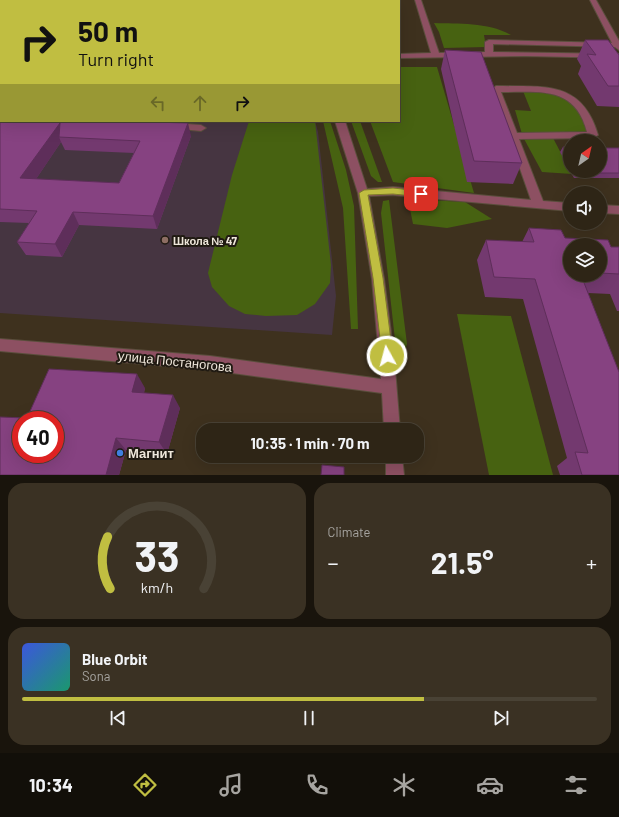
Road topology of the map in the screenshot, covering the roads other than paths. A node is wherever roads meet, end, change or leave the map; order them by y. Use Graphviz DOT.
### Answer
graph roads {
  1 [pos="418,0"];
  2 [pos="593,0"];
  3 [pos="618,46"];
  4 [pos="435,54"];
  5 [pos="489,54"];
  6 [pos="400,56"];
  7 [pos="619,56"];
  8 [pos="340,122"];
  9 [pos="162,126"];
  10 [pos="201,128"];
  11 [pos="514,136"];
  12 [pos="364,193"];
  13 [pos="539,205"];
  14 [pos="563,207"];
  15 [pos="607,209"];
  16 [pos="619,210"];
  17 [pos="0,345"];
  18 [pos="390,387"];
  19 [pos="392,423"];
  20 [pos="394,463"];
  21 [pos="395,475"];
  1 -- 4 [label="street"];
  2 -- 3 [label="street"];
  3 -- 5 [label="street"];
  4 -- 5 [label="street"];
  4 -- 6 [label="street"];
  5 -- 7 [label="street"];
  8 -- 12 [label="street"];
  9 -- 10 [label="street"];
  11 -- 11 [label="street"];
  11 -- 13 [label="street"];
  12 -- 13 [label="street"];
  12 -- 18 [label="street"];
  13 -- 14 [label="street"];
  15 -- 16 [label="street"];
  17 -- 18 [label="street, улица Постаногова"];
  18 -- 19 [label="street"];
  20 -- 21 [label="street"];
}
